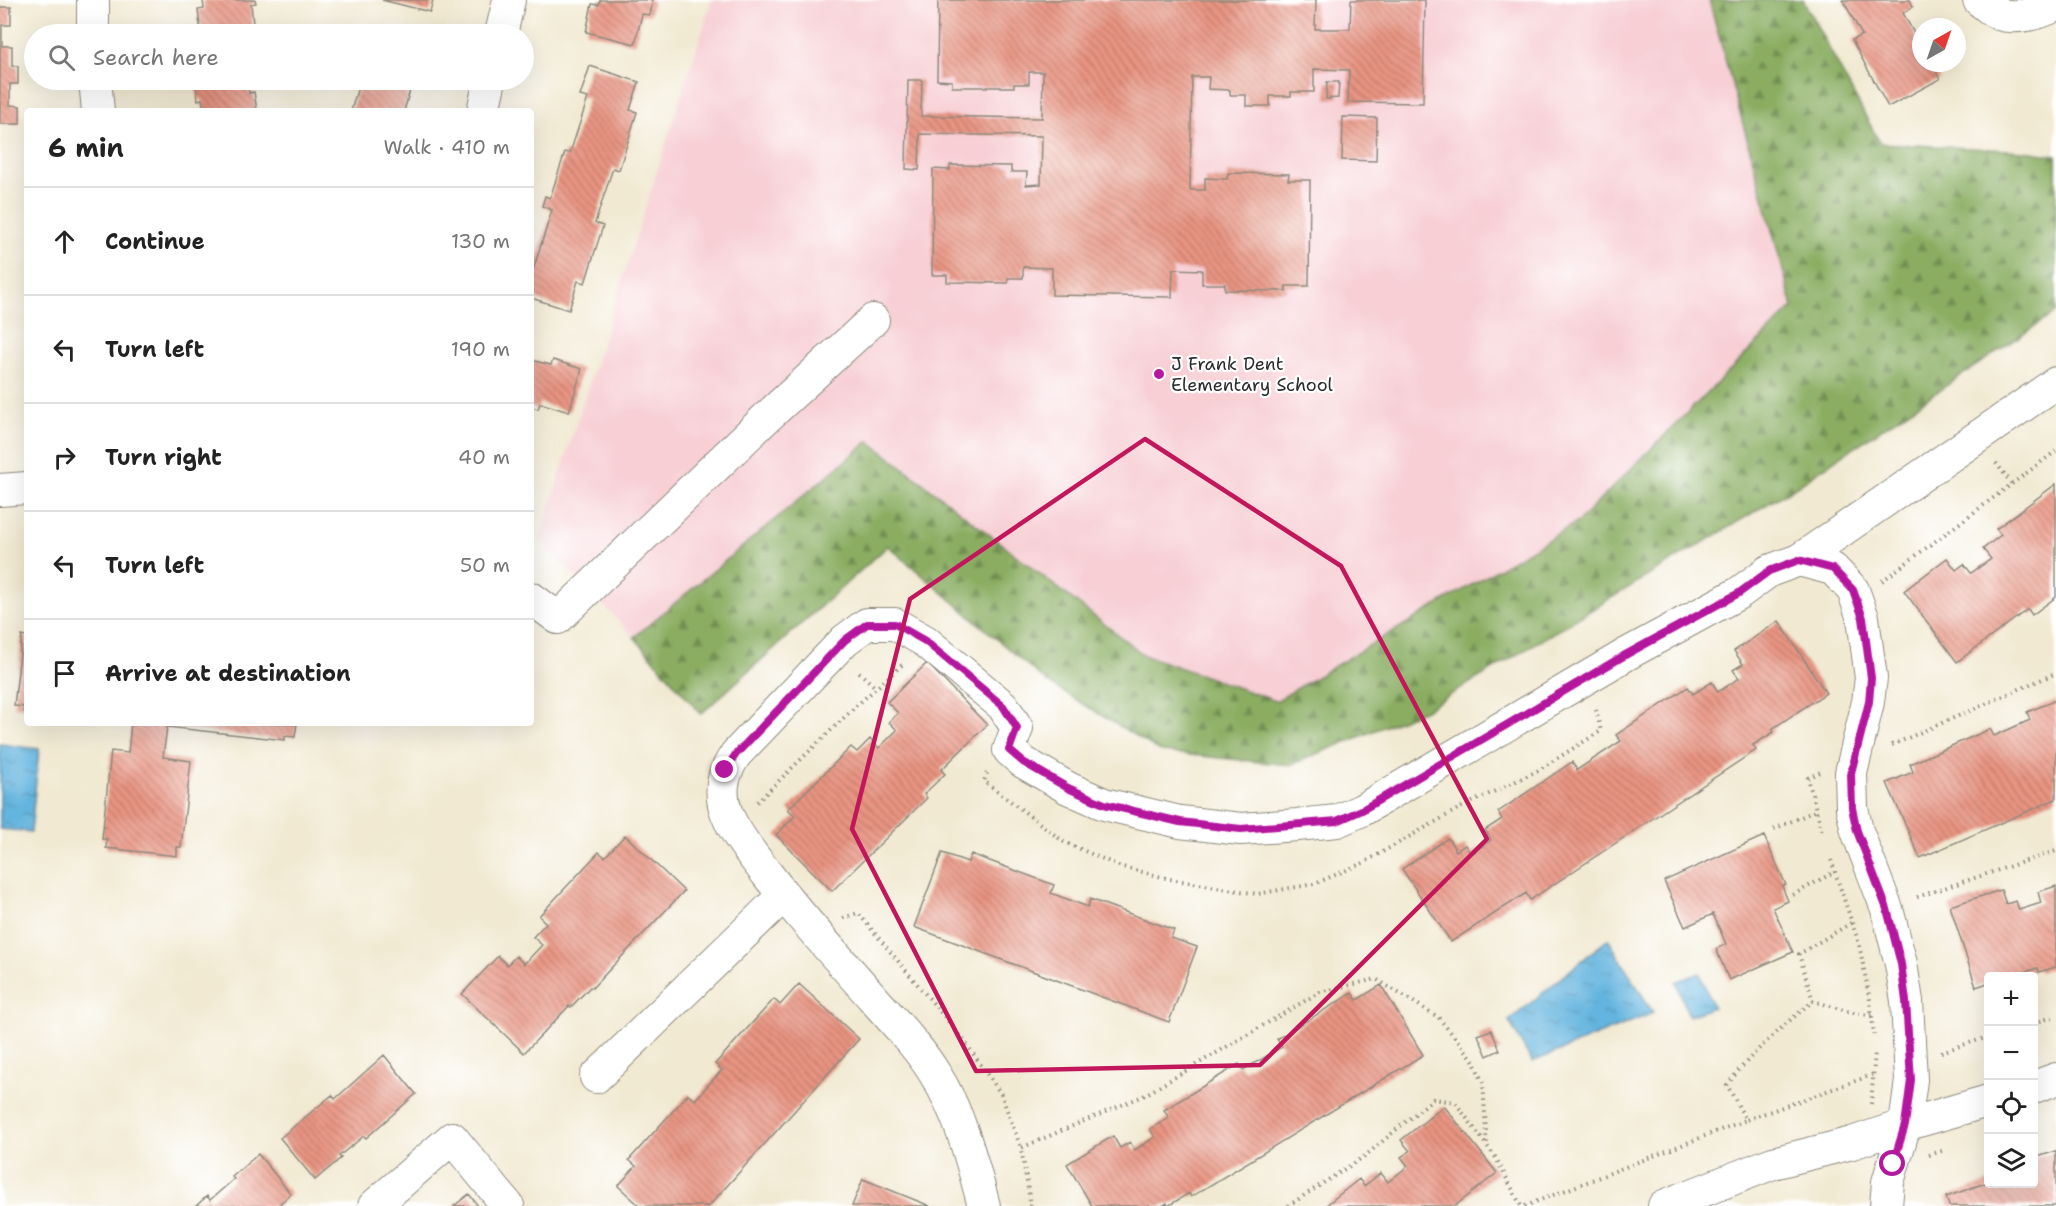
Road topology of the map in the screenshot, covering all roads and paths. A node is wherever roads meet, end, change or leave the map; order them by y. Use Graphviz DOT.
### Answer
graph roads {
  1 [pos="93,0"];
  2 [pos="509,0"];
  3 [pos="1979,0"];
  4 [pos="2056,5"];
  5 [pos="93,24"];
  6 [pos="503,24"];
  7 [pos="96,90"];
  8 [pos="488,90"];
  9 [pos="98,108"];
  10 [pos="484,108"];
  11 [pos="873,320"];
  12 [pos="2056,383"];
  13 [pos="2056,451"];
  14 [pos="24,488"];
  15 [pos="0,490"];
  16 [pos="1799,560"];
  17 [pos="1876,585"];
  18 [pos="534,600"];
  19 [pos="2056,673"];
  20 [pos="1883,748"];
  21 [pos="1815,811"];
  22 [pos="1774,829"];
  23 [pos="2056,851"];
  24 [pos="1834,872"];
  25 [pos="784,895"];
  26 [pos="1793,895"];
  27 [pos="1912,898"];
  28 [pos="1851,923"];
  29 [pos="1813,1002"];
  30 [pos="1872,1015"];
  31 [pos="2056,1016"];
  32 [pos="2038,1022"];
  33 [pos="1984,1039"];
  34 [pos="1936,1043"];
  35 [pos="1872,1075"];
  36 [pos="596,1077"];
  37 [pos="2056,1079"];
  38 [pos="2038,1086"];
  39 [pos="1984,1102"];
  40 [pos="1746,1120"];
  41 [pos="1905,1125"];
  42 [pos="1487,1146"];
  43 [pos="374,1206"];
  44 [pos="508,1206"];
  45 [pos="984,1206"];
  46 [pos="1031,1206"];
  47 [pos="1288,1206"];
  48 [pos="1523,1206"];
  49 [pos="1664,1206"];
  50 [pos="1886,1206"];
  1 -- 5 [label="street"];
  2 -- 6 [label="street"];
  3 -- 4 [label="street"];
  7 -- 9 [label="street"];
  8 -- 10 [label="street"];
  11 -- 18 [label="street"];
  12 -- 16 [label="street"];
  13 -- 17 [label="path"];
  14 -- 15 [label="street"];
  16 -- 25 [label="street"];
  16 -- 41 [label="street"];
  19 -- 20 [label="path"];
  21 -- 22 [label="path"];
  23 -- 27 [label="path"];
  24 -- 26 [label="path"];
  25 -- 36 [label="street"];
  25 -- 45 [label="street"];
  28 -- 29 [label="path"];
  29 -- 30 [label="path"];
  29 -- 40 [label="path"];
  31 -- 32 [label="path"];
  33 -- 34 [label="path"];
  35 -- 40 [label="path"];
  37 -- 38 [label="street"];
  39 -- 41 [label="street"];
  40 -- 48 [label="path"];
  41 -- 49 [label="street"];
  41 -- 50 [label="street"];
  42 -- 46 [label="path"];
  42 -- 47 [label="path"];
  42 -- 48 [label="path"];
  43 -- 44 [label="street"];
}
